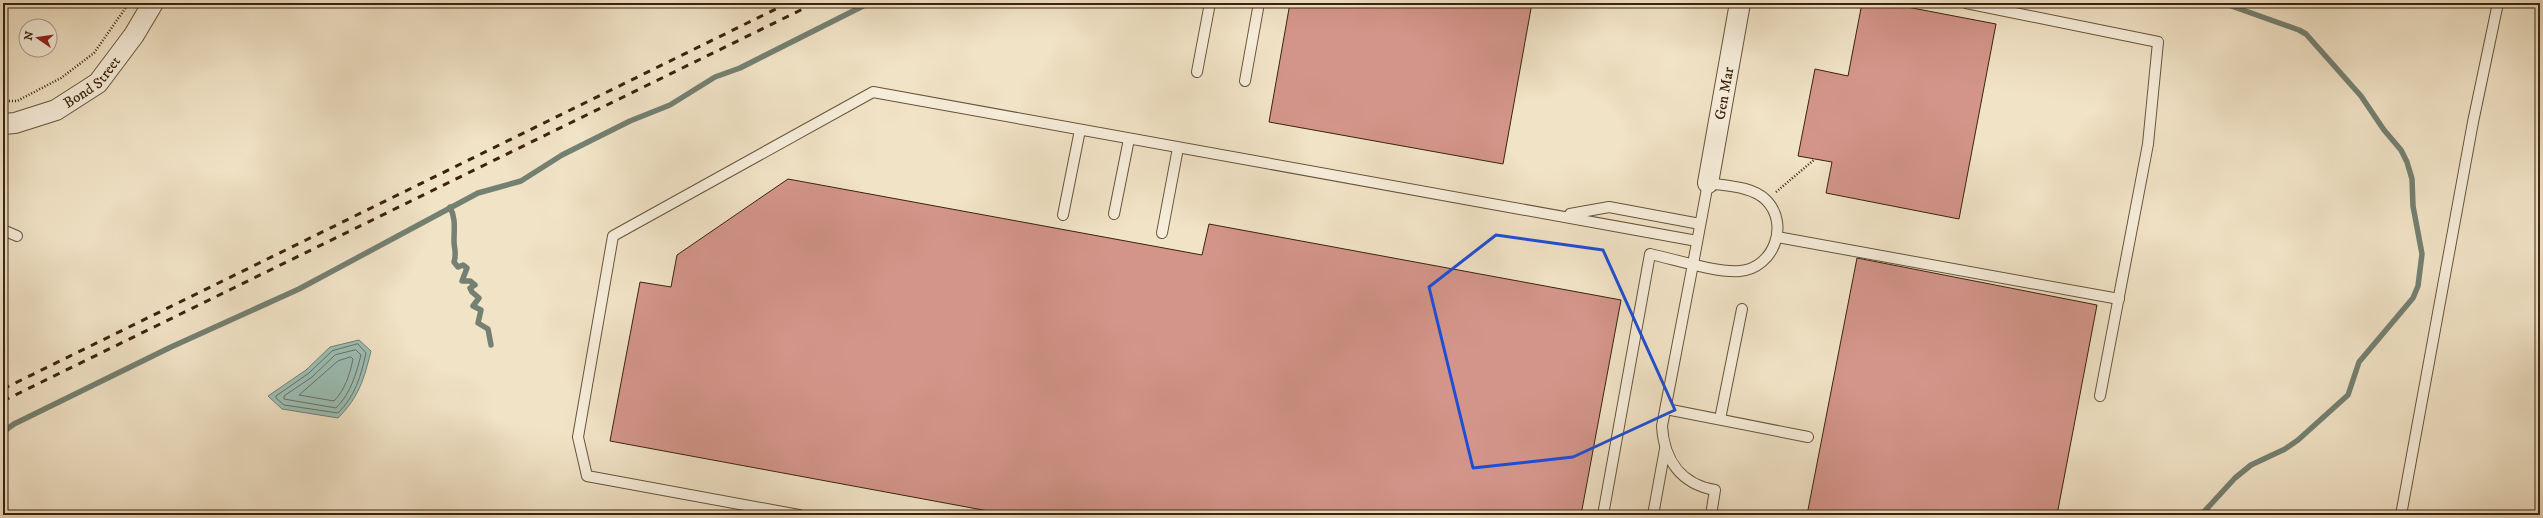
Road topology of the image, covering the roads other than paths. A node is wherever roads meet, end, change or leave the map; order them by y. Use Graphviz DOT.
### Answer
graph roads {
  1 [pos="153,3"];
  2 [pos="1210,3"];
  3 [pos="1259,3"];
  4 [pos="1740,3"];
  5 [pos="1966,3"];
  6 [pos="2498,3"];
  7 [pos="1197,72"];
  8 [pos="1245,81"];
  9 [pos="3,124"];
  10 [pos="1080,130"];
  11 [pos="1129,139"];
  12 [pos="1178,148"];
  13 [pos="1708,183"];
  14 [pos="1114,214"];
  15 [pos="1063,215"];
  16 [pos="1562,216"];
  17 [pos="1700,224"];
  18 [pos="3,230"];
  19 [pos="1162,233"];
  20 [pos="17,236"];
  21 [pos="1777,237"];
  22 [pos="1697,241"];
  23 [pos="1693,264"];
  24 [pos="2119,299"];
  25 [pos="1742,309"];
  26 [pos="2100,396"];
  27 [pos="1666,408"];
  28 [pos="1720,419"];
  29 [pos="1808,437"];
  30 [pos="1665,447"];
  31 [pos="799,515"];
  32 [pos="1603,515"];
  33 [pos="1653,515"];
  34 [pos="1710,515"];
  35 [pos="2401,515"];
  1 -- 9 [label="street, Bond Street"];
  2 -- 7 [label="lane"];
  3 -- 8 [label="lane"];
  4 -- 13 [label="street, Gen Mar"];
  5 -- 24 [label="lane"];
  6 -- 35 [label="lane"];
  10 -- 11 [label="lane"];
  10 -- 15 [label="lane"];
  10 -- 31 [label="lane"];
  11 -- 12 [label="lane"];
  11 -- 14 [label="lane"];
  12 -- 16 [label="lane"];
  12 -- 19 [label="lane"];
  13 -- 17 [label="lane"];
  13 -- 21 [label="lane"];
  16 -- 17 [label="lane"];
  16 -- 22 [label="lane"];
  17 -- 22 [label="lane"];
  18 -- 20 [label="lane"];
  21 -- 23 [label="lane"];
  21 -- 24 [label="lane"];
  22 -- 23 [label="lane"];
  23 -- 27 [label="lane"];
  23 -- 32 [label="lane"];
  24 -- 26 [label="lane"];
  25 -- 28 [label="lane"];
  27 -- 28 [label="lane"];
  27 -- 30 [label="lane"];
  28 -- 29 [label="lane"];
  30 -- 33 [label="lane"];
  30 -- 34 [label="lane"];
}
